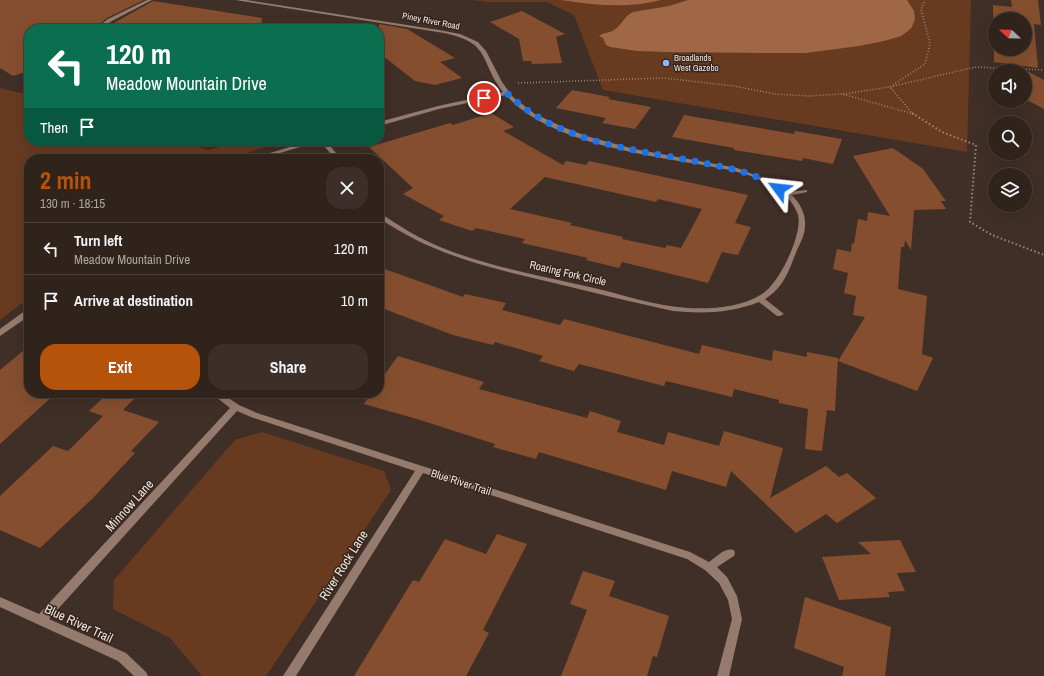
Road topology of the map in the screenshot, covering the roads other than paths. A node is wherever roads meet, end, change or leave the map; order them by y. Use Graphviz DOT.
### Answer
graph roads {
  1 [pos="150,0"];
  2 [pos="237,0"];
  3 [pos="104,24"];
  4 [pos="507,93"];
  5 [pos="384,123"];
  6 [pos="299,146"];
  7 [pos="327,146"];
  8 [pos="271,154"];
  9 [pos="334,154"];
  10 [pos="805,190"];
  11 [pos="787,194"];
  12 [pos="384,219"];
  13 [pos="761,299"];
  14 [pos="780,314"];
  15 [pos="24,316"];
  16 [pos="0,334"];
  17 [pos="223,398"];
  18 [pos="236,406"];
  19 [pos="421,469"];
  20 [pos="730,553"];
  21 [pos="709,567"];
  22 [pos="0,602"];
  23 [pos="41,620"];
  24 [pos="142,676"];
  25 [pos="289,676"];
  26 [pos="723,676"];
  1 -- 3 [label="street"];
  2 -- 4 [label="street, Piney River Road"];
  4 -- 5 [label="street"];
  4 -- 11 [label="street, Piney River Road"];
  6 -- 8 [label="street"];
  7 -- 9 [label="street"];
  10 -- 11 [label="street"];
  11 -- 13 [label="street, Roaring Fork Circle"];
  12 -- 13 [label="street, Roaring Fork Circle"];
  13 -- 14 [label="street"];
  15 -- 16 [label="street"];
  17 -- 18 [label="street, Blue River Trail"];
  18 -- 19 [label="street, Blue River Trail"];
  18 -- 23 [label="street, Minnow Lane"];
  19 -- 21 [label="street, Blue River Trail"];
  19 -- 25 [label="street, River Rock Lane"];
  20 -- 21 [label="street"];
  21 -- 26 [label="street, Blue River Trail"];
  22 -- 23 [label="street, Blue River Trail"];
  23 -- 24 [label="street, Blue River Trail"];
}
